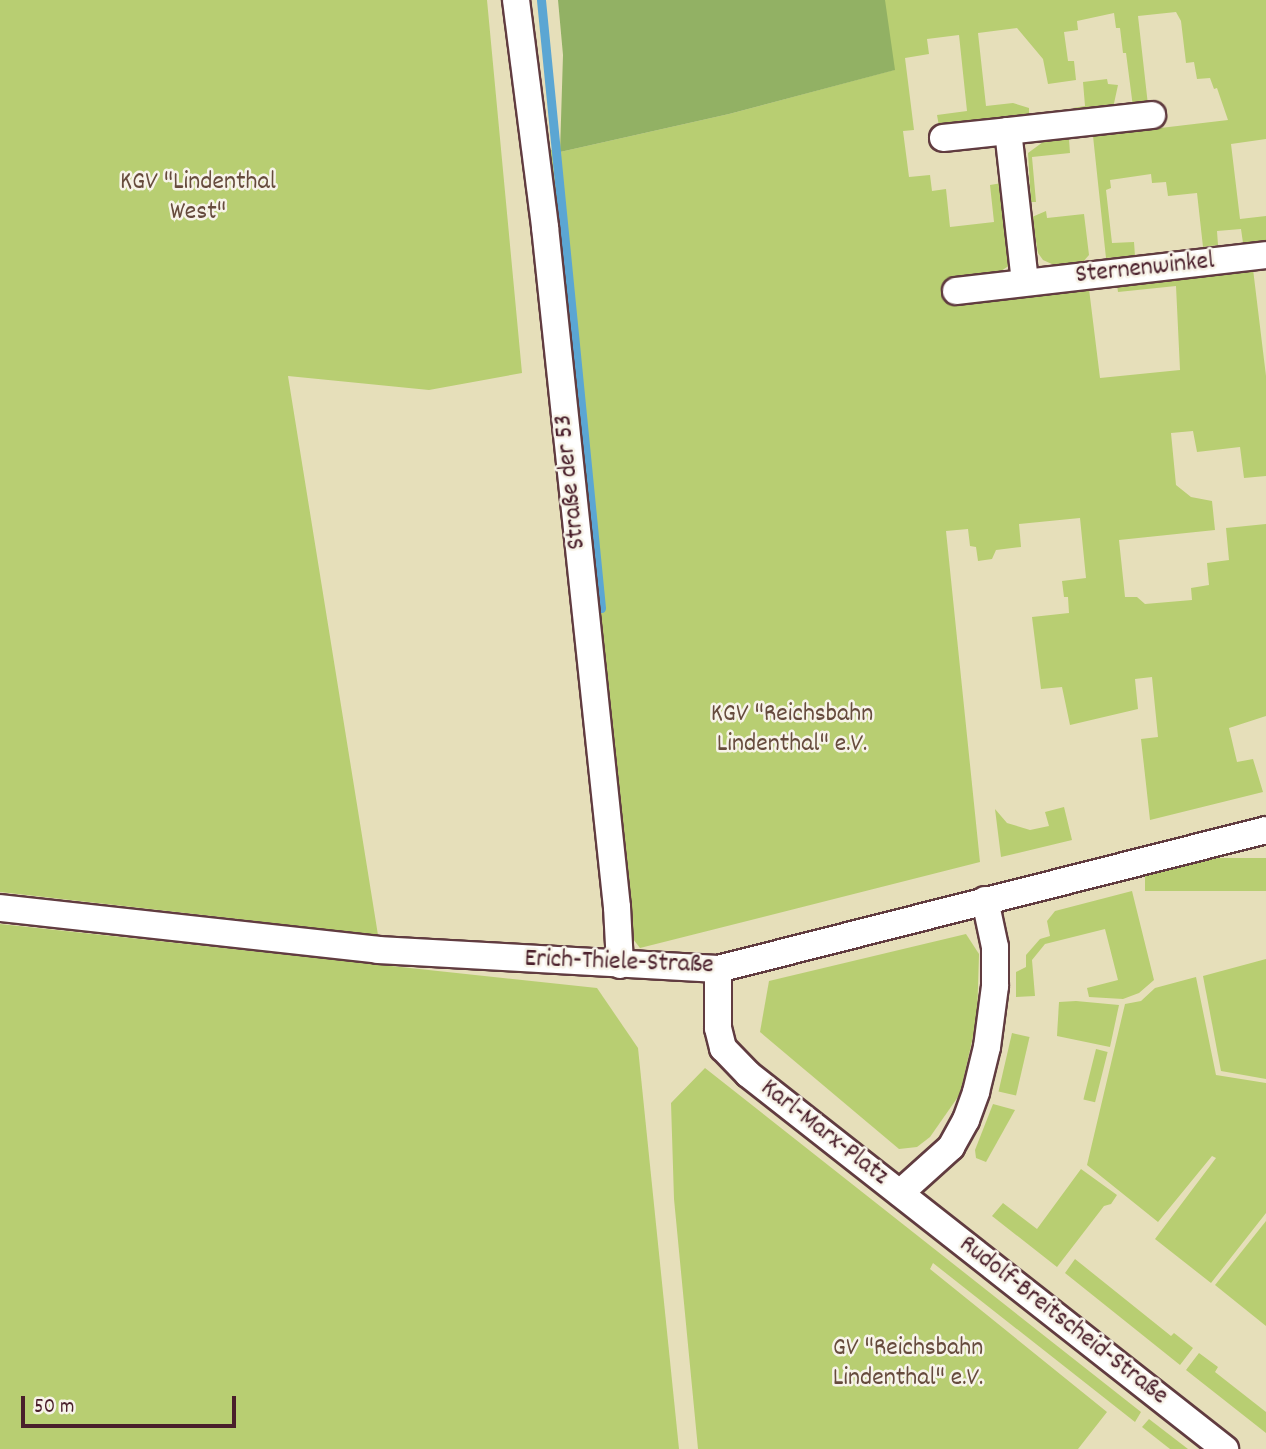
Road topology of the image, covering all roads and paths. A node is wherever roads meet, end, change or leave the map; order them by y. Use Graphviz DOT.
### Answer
graph roads {
  1 [pos="516,0"];
  2 [pos="1153,115"];
  3 [pos="1008,131"];
  4 [pos="943,138"];
  5 [pos="1266,255"];
  6 [pos="1024,282"];
  7 [pos="956,291"];
  8 [pos="1266,830"];
  9 [pos="985,900"];
  10 [pos="0,908"];
  11 [pos="620,965"];
  12 [pos="718,969"];
  13 [pos="900,1193"];
  14 [pos="1225,1449"];
  1 -- 11 [label="street, Straße der 53"];
  2 -- 3 [label="street"];
  3 -- 4 [label="street"];
  3 -- 6 [label="street"];
  5 -- 6 [label="street, Sternenwinkel"];
  6 -- 7 [label="street, Sternenwinkel"];
  8 -- 9 [label="street, Erich-Thiele-Straße"];
  9 -- 12 [label="street, Erich-Thiele-Straße"];
  9 -- 13 [label="street, Karl-Marx-Platz"];
  10 -- 11 [label="street, Erich-Thiele-Straße"];
  11 -- 12 [label="street, Erich-Thiele-Straße"];
  12 -- 13 [label="street, Karl-Marx-Platz"];
  13 -- 14 [label="street, Rudolf-Breitscheid-Straße"];
}
